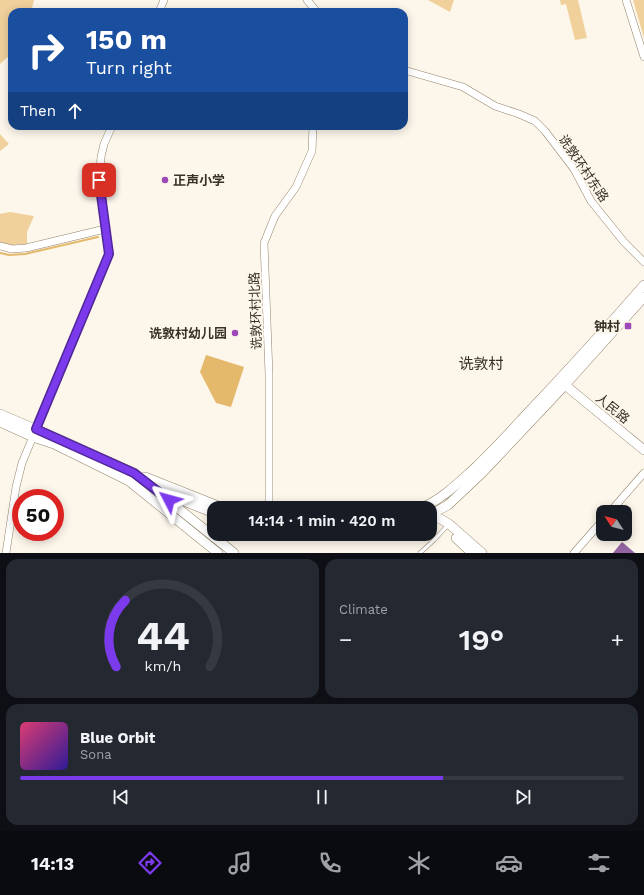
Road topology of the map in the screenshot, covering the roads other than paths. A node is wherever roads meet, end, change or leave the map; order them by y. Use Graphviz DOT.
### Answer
graph roads {
  1 [pos="307,0"];
  2 [pos="626,0"];
  3 [pos="314,8"];
  4 [pos="644,57"];
  5 [pos="408,71"];
  6 [pos="110,130"];
  7 [pos="313,130"];
  8 [pos="105,229"];
  9 [pos="0,246"];
  10 [pos="644,262"];
  11 [pos="644,285"];
  12 [pos="644,297"];
  13 [pos="565,386"];
  14 [pos="0,414"];
  15 [pos="0,422"];
  16 [pos="35,433"];
  17 [pos="644,450"];
  18 [pos="134,473"];
  19 [pos="644,473"];
  20 [pos="129,481"];
  21 [pos="158,491"];
  22 [pos="269,501"];
  23 [pos="185,502"];
  24 [pos="437,502"];
  25 [pos="207,505"];
  26 [pos="616,505"];
  27 [pos="437,508"];
  28 [pos="207,510"];
  29 [pos="174,518"];
  30 [pos="437,518"];
  31 [pos="447,526"];
  32 [pos="596,528"];
  33 [pos="6,553"];
  34 [pos="218,553"];
  35 [pos="234,553"];
  36 [pos="420,553"];
  37 [pos="472,553"];
  38 [pos="482,553"];
  39 [pos="574,553"];
  1 -- 3 [label="street"];
  2 -- 4 [label="street"];
  5 -- 10 [label="street, 诜敦环村东路"];
  6 -- 8 [label="street"];
  7 -- 22 [label="street, 诜敦环村北路"];
  8 -- 9 [label="street"];
  8 -- 16 [label="street"];
  11 -- 24 [label="main road"];
  12 -- 13 [label="main road"];
  13 -- 17 [label="main road, 人民路"];
  13 -- 27 [label="main road"];
  14 -- 16 [label="main road"];
  15 -- 16 [label="main road"];
  16 -- 18 [label="main road"];
  16 -- 20 [label="main road"];
  16 -- 33 [label="street"];
  18 -- 21 [label="main road"];
  18 -- 23 [label="main road"];
  19 -- 26 [label="street"];
  20 -- 21 [label="main road"];
  20 -- 29 [label="main road"];
  21 -- 23 [label="main road"];
  23 -- 25 [label="main road"];
  23 -- 28 [label="main road"];
  23 -- 29 [label="main road"];
  23 -- 35 [label="main road"];
  29 -- 34 [label="main road"];
  30 -- 31 [label="main road"];
  31 -- 36 [label="lane"];
  31 -- 37 [label="main road"];
  31 -- 38 [label="main road"];
  32 -- 39 [label="street"];
}
